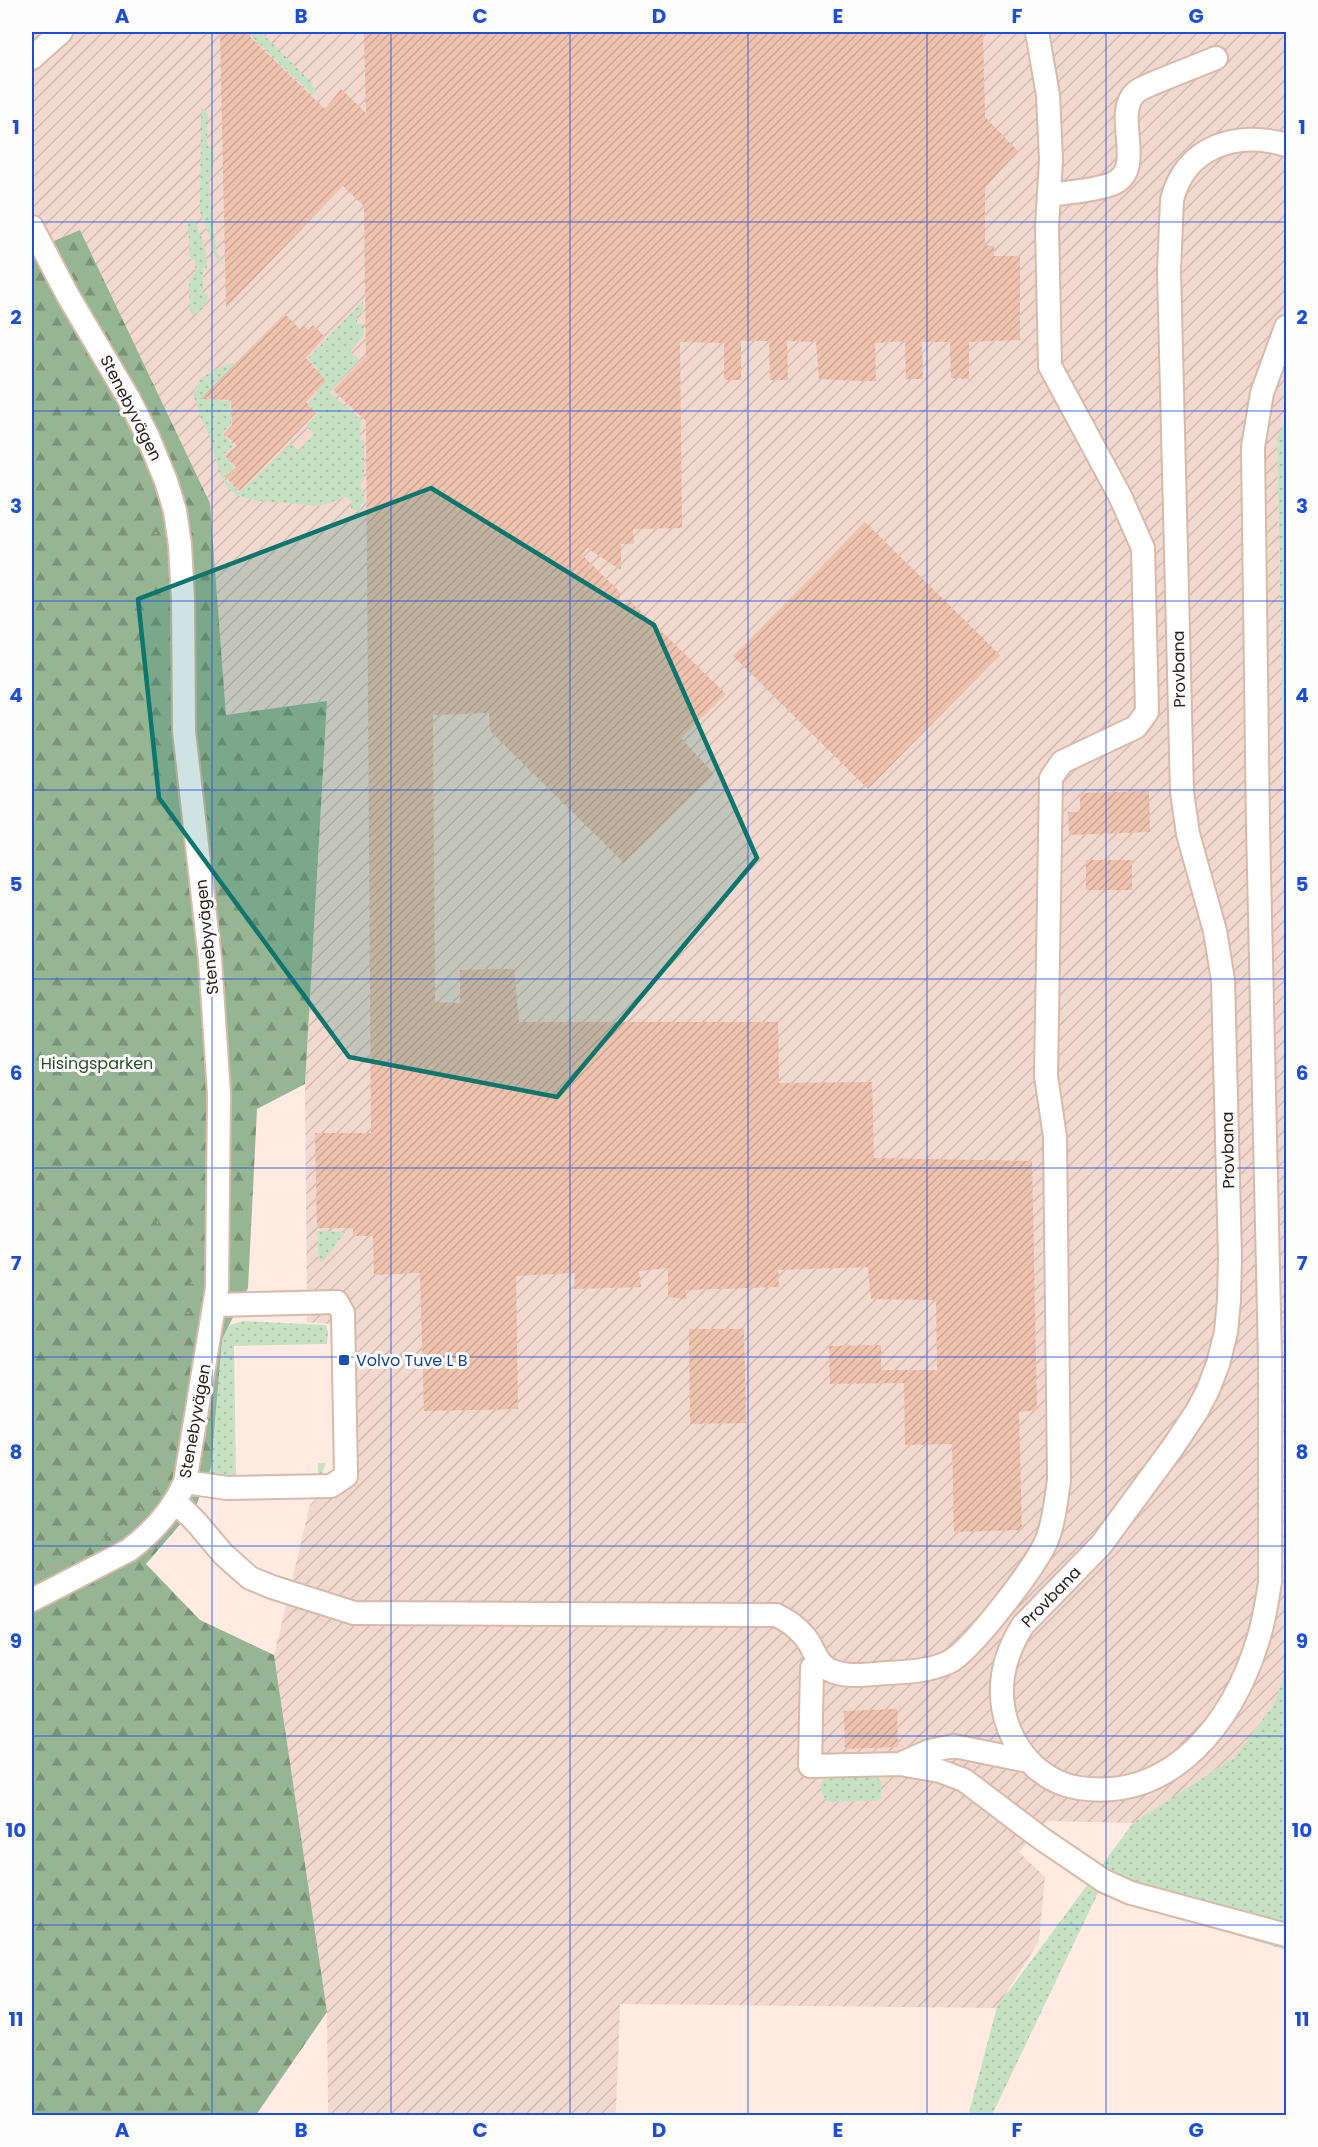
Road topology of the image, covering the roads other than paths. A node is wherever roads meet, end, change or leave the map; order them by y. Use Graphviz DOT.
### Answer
graph roads {
  1 [pos="62,32"];
  2 [pos="1037,32"];
  3 [pos="32,58"];
  4 [pos="1216,58"];
  5 [pos="1287,145"];
  6 [pos="1049,195"];
  7 [pos="32,227"];
  8 [pos="1287,327"];
  9 [pos="215,1305"];
  10 [pos="180,1492"];
  11 [pos="32,1600"];
  12 [pos="819,1663"];
  13 [pos="1028,1761"];
  14 [pos="900,1764"];
  15 [pos="1287,1935"];
  1 -- 3 [label="street"];
  2 -- 6 [label="street"];
  4 -- 6 [label="street"];
  5 -- 13 [label="street, Provbana"];
  6 -- 12 [label="street"];
  7 -- 9 [label="street, Stenebyvägen"];
  8 -- 13 [label="street, Provbana"];
  9 -- 10 [label="street, Stenebyvägen"];
  9 -- 10 [label="street"];
  10 -- 11 [label="street, Stenebyvägen"];
  10 -- 12 [label="street"];
  12 -- 14 [label="street"];
  13 -- 14 [label="street"];
  14 -- 15 [label="street"];
}
